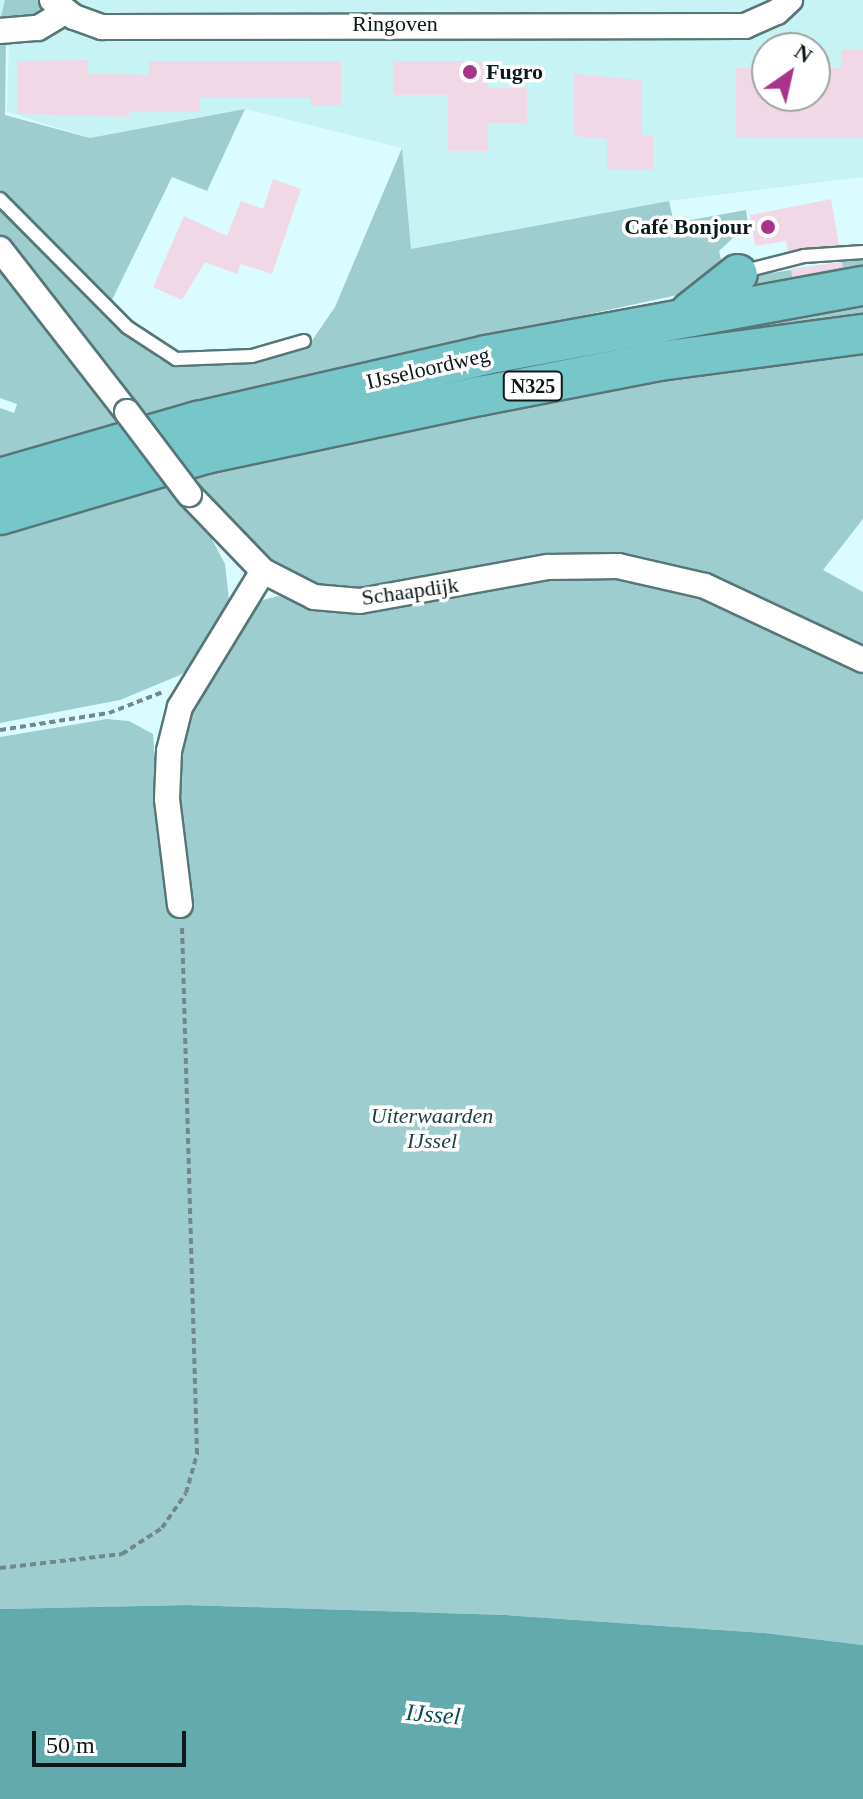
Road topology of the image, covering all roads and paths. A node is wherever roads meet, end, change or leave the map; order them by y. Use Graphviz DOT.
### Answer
graph roads {
  1 [pos="790,0"];
  2 [pos="59,6"];
  3 [pos="0,31"];
  4 [pos="0,199"];
  5 [pos="0,249"];
  6 [pos="863,252"];
  7 [pos="738,274"];
  8 [pos="863,286"];
  9 [pos="684,317"];
  10 [pos="863,334"];
  11 [pos="304,341"];
  12 [pos="0,478"];
  13 [pos="0,515"];
  14 [pos="263,571"];
  15 [pos="863,660"];
  16 [pos="205,664"];
  17 [pos="0,730"];
  18 [pos="180,905"];
  19 [pos="0,1568"];
  1 -- 2 [label="street, Ringoven"];
  2 -- 3 [label="street, Ringoven"];
  4 -- 11 [label="lane"];
  5 -- 14 [label="street, Schaapdijk, bridge"];
  6 -- 7 [label="lane"];
  7 -- 9 [label="highway"];
  8 -- 9 [label="highway, IJsseloordweg / N325"];
  9 -- 12 [label="highway, IJsseloordweg / N325"];
  10 -- 13 [label="highway, IJsseloordweg / N325"];
  14 -- 15 [label="street, Schaapdijk"];
  14 -- 16 [label="street"];
  16 -- 17 [label="path"];
  16 -- 18 [label="street"];
  18 -- 19 [label="path"];
}
